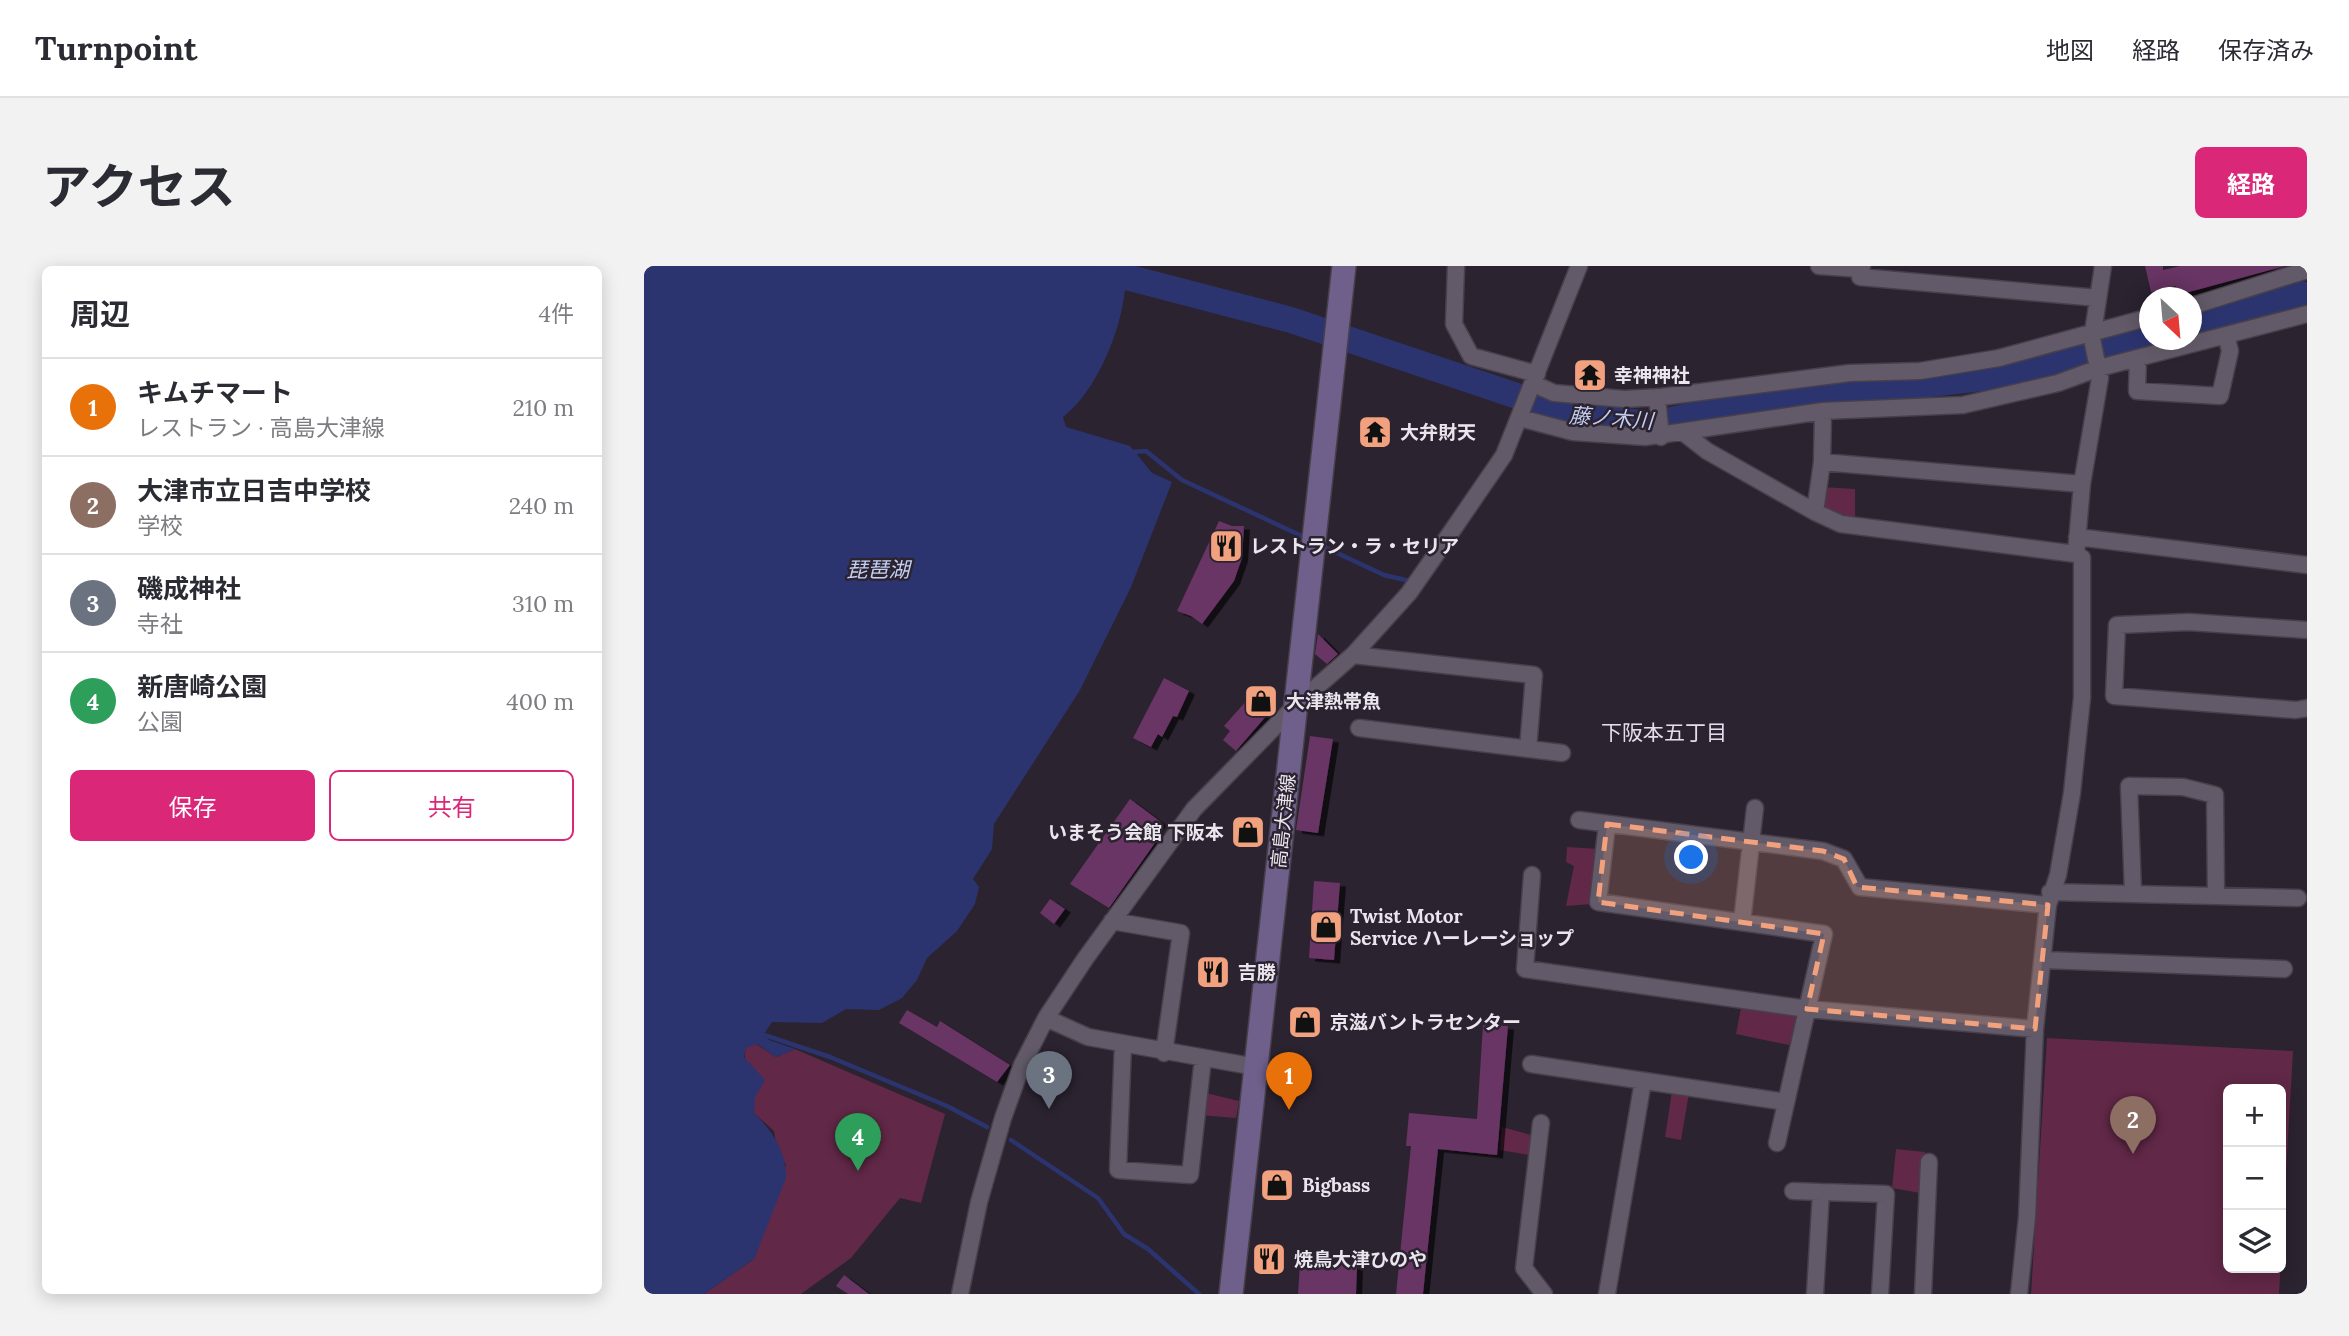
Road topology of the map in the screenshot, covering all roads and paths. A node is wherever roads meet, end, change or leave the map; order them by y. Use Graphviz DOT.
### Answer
graph roads {
  1 [pos="1344,266"];
  2 [pos="1456,266"];
  3 [pos="1579,266"];
  4 [pos="1819,266"];
  5 [pos="2103,266"];
  6 [pos="1862,268"];
  7 [pos="2306,269"];
  8 [pos="2307,276"];
  9 [pos="2098,298"];
  10 [pos="2202,303"];
  11 [pos="2307,314"];
  12 [pos="2139,320"];
  13 [pos="2093,335"];
  14 [pos="2226,335"];
  15 [pos="2138,358"];
  16 [pos="2099,365"];
  17 [pos="1534,382"];
  18 [pos="1657,397"];
  19 [pos="1823,411"];
  20 [pos="1522,415"];
  21 [pos="1684,433"];
  22 [pos="1661,437"];
  23 [pos="1822,462"];
  24 [pos="2082,484"];
  25 [pos="1815,512"];
  26 [pos="2077,546"];
  27 [pos="2307,565"];
  28 [pos="2307,630"];
  29 [pos="1353,654"];
  30 [pos="2114,696"];
  31 [pos="2082,698"];
  32 [pos="1296,705"];
  33 [pos="2307,708"];
  34 [pos="1367,734"];
  35 [pos="1528,749"];
  36 [pos="1562,753"];
  37 [pos="1755,808"];
  38 [pos="1579,820"];
  39 [pos="1607,824"];
  40 [pos="1751,842"];
  41 [pos="1532,875"];
  42 [pos="2133,893"];
  43 [pos="2216,895"];
  44 [pos="2298,898"];
  45 [pos="2049,899"];
  46 [pos="1112,921"];
  47 [pos="1742,922"];
  48 [pos="2044,960"];
  49 [pos="2284,969"];
  50 [pos="1807,1010"];
  51 [pos="1046,1018"];
  52 [pos="2035,1029"];
  53 [pos="1123,1044"];
  54 [pos="1164,1053"];
  55 [pos="1203,1058"];
  56 [pos="1531,1064"];
  57 [pos="1256,1067"];
  58 [pos="1643,1081"];
  59 [pos="1786,1102"];
  60 [pos="1541,1123"];
  61 [pos="1777,1143"];
  62 [pos="1929,1162"];
  63 [pos="1793,1191"];
  64 [pos="1821,1192"];
  65 [pos="960,1294"];
  66 [pos="1231,1294"];
  67 [pos="1544,1294"];
  68 [pos="1608,1294"];
  69 [pos="1815,1294"];
  70 [pos="1880,1294"];
  71 [pos="1923,1294"];
  72 [pos="2018,1294"];
  1 -- 32 [label="main road, 高島大津線"];
  2 -- 17 [label="street"];
  3 -- 17 [label="street"];
  4 -- 6 [label="street"];
  5 -- 9 [label="street"];
  6 -- 9 [label="street"];
  7 -- 8 [label="street"];
  7 -- 10 [label="street"];
  9 -- 13 [label="street"];
  11 -- 14 [label="street"];
  12 -- 13 [label="street"];
  13 -- 16 [label="street"];
  13 -- 18 [label="street"];
  14 -- 15 [label="street"];
  14 -- 15 [label="street"];
  15 -- 16 [label="street"];
  16 -- 19 [label="street"];
  16 -- 24 [label="street"];
  17 -- 18 [label="street"];
  17 -- 20 [label="street"];
  18 -- 22 [label="street"];
  19 -- 21 [label="street"];
  19 -- 23 [label="street"];
  20 -- 22 [label="street"];
  20 -- 29 [label="street"];
  21 -- 22 [label="street"];
  21 -- 25 [label="street"];
  23 -- 24 [label="street"];
  23 -- 25 [label="street"];
  24 -- 26 [label="street"];
  25 -- 26 [label="street"];
  26 -- 27 [label="street"];
  26 -- 31 [label="street"];
  28 -- 30 [label="street"];
  29 -- 32 [label="street"];
  29 -- 35 [label="street"];
  30 -- 31 [label="street"];
  30 -- 33 [label="street"];
  31 -- 45 [label="street"];
  32 -- 46 [label="street"];
  32 -- 57 [label="main road, 高島大津線"];
  34 -- 35 [label="street"];
  35 -- 36 [label="street"];
  37 -- 40 [label="street"];
  38 -- 39 [label="street"];
  39 -- 40 [label="street"];
  39 -- 47 [label="street"];
  40 -- 45 [label="street"];
  40 -- 47 [label="street"];
  41 -- 50 [label="street"];
  42 -- 43 [label="street"];
  42 -- 43 [label="street"];
  42 -- 45 [label="street"];
  43 -- 44 [label="street"];
  45 -- 48 [label="street"];
  46 -- 51 [label="street"];
  46 -- 54 [label="street"];
  47 -- 50 [label="street"];
  48 -- 49 [label="street"];
  48 -- 52 [label="street"];
  50 -- 52 [label="street"];
  50 -- 59 [label="street"];
  51 -- 53 [label="street"];
  51 -- 65 [label="street"];
  52 -- 72 [label="street"];
  53 -- 54 [label="street"];
  53 -- 55 [label="street"];
  54 -- 55 [label="street"];
  55 -- 57 [label="street"];
  56 -- 58 [label="street"];
  57 -- 66 [label="main road, 高島大津線"];
  58 -- 59 [label="street"];
  58 -- 68 [label="street"];
  59 -- 61 [label="street"];
  60 -- 67 [label="street"];
  62 -- 71 [label="street"];
  63 -- 64 [label="street"];
  64 -- 69 [label="street"];
  64 -- 70 [label="street"];
}
